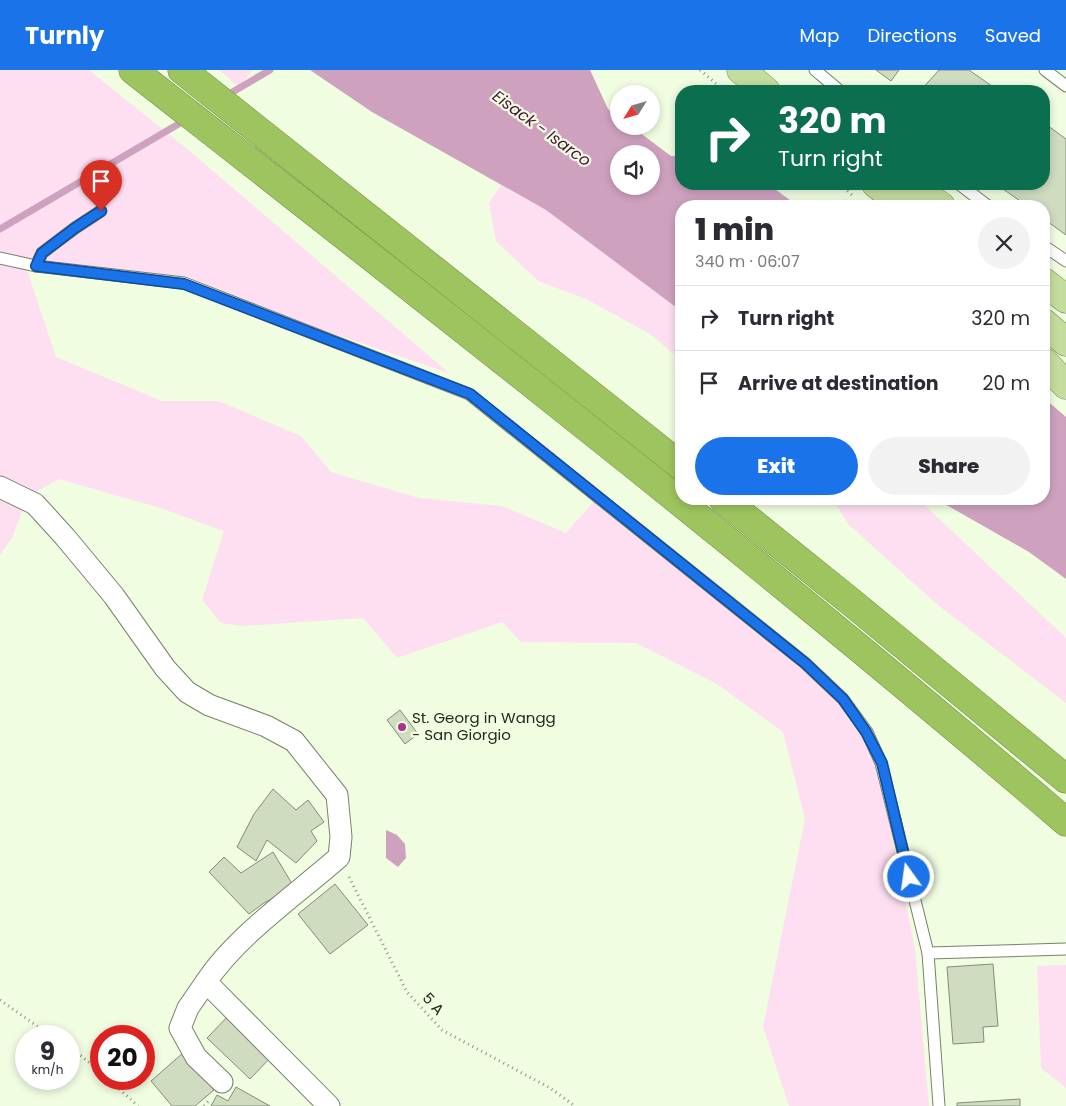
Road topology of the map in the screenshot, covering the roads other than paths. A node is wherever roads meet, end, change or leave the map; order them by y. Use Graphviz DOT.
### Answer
graph roads {
  1 [pos="133,70"];
  2 [pos="182,70"];
  3 [pos="815,70"];
  4 [pos="1046,70"];
  5 [pos="833,85"];
  6 [pos="1066,86"];
  7 [pos="883,190"];
  8 [pos="917,190"];
  9 [pos="967,190"];
  10 [pos="896,200"];
  11 [pos="932,200"];
  12 [pos="980,200"];
  13 [pos="101,211"];
  14 [pos="1050,250"];
  15 [pos="0,258"];
  16 [pos="1066,260"];
  17 [pos="36,266"];
  18 [pos="1050,287"];
  19 [pos="1066,299"];
  20 [pos="1050,329"];
  21 [pos="1066,342"];
  22 [pos="1050,368"];
  23 [pos="1066,385"];
  24 [pos="675,461"];
  25 [pos="0,487"];
  26 [pos="675,498"];
  27 [pos="683,505"];
  28 [pos="730,505"];
  29 [pos="1066,779"];
  30 [pos="1057,814"];
  31 [pos="1066,950"];
  32 [pos="928,953"];
  33 [pos="206,982"];
  34 [pos="222,1082"];
  35 [pos="328,1106"];
  36 [pos="939,1106"];
  1 -- 26 [label="highway"];
  2 -- 24 [label="highway"];
  3 -- 5 [label="lane"];
  4 -- 6 [label="lane"];
  7 -- 10 [label="main road"];
  8 -- 11 [label="main road"];
  9 -- 12 [label="lane"];
  13 -- 17 [label="lane"];
  14 -- 16 [label="lane"];
  15 -- 17 [label="lane"];
  17 -- 32 [label="lane"];
  18 -- 19 [label="main road"];
  20 -- 21 [label="main road"];
  22 -- 23 [label="main road"];
  25 -- 33 [label="street"];
  27 -- 30 [label="highway"];
  28 -- 29 [label="highway"];
  31 -- 32 [label="lane"];
  32 -- 36 [label="lane"];
  33 -- 34 [label="street"];
  33 -- 35 [label="street"];
}
